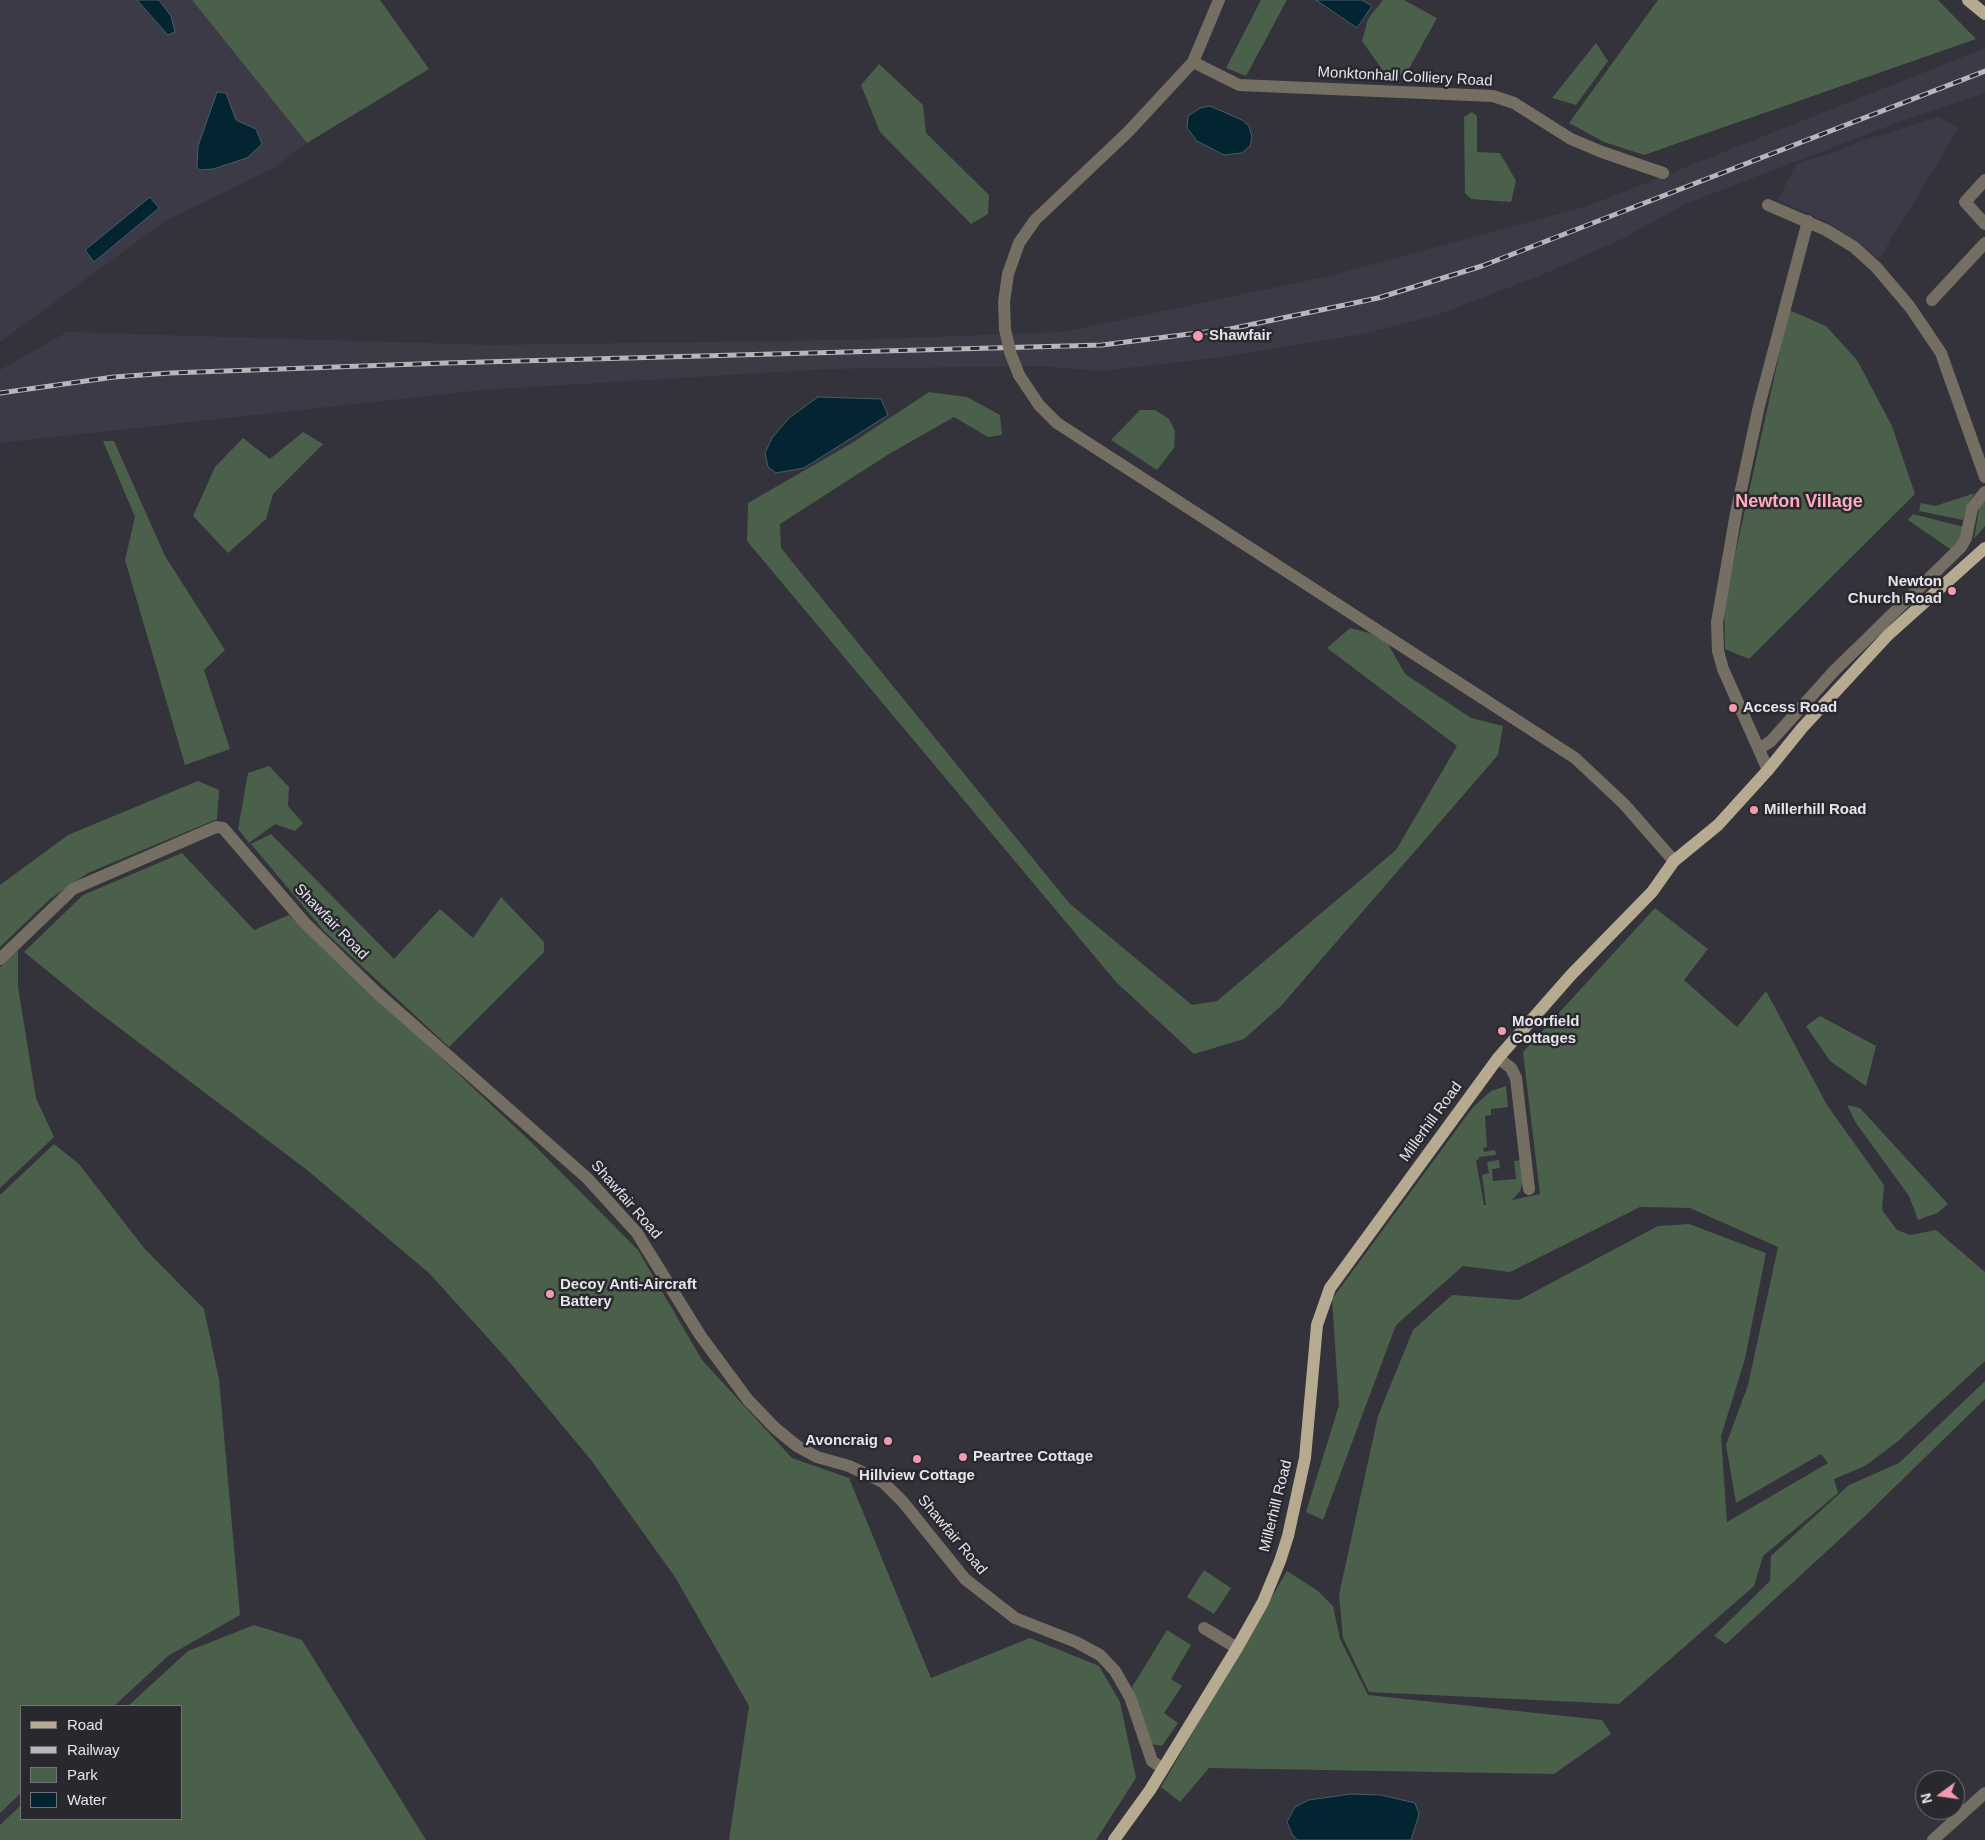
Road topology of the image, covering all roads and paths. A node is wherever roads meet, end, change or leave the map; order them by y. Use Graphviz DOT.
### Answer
graph roads {
  1 [pos="1219,0"];
  2 [pos="1968,0"];
  3 [pos="1985,14"];
  4 [pos="1193,62"];
  5 [pos="1663,173"];
  6 [pos="1985,180"];
  7 [pos="1768,205"];
  8 [pos="1808,221"];
  9 [pos="1985,224"];
  10 [pos="1985,243"];
  11 [pos="1932,300"];
  12 [pos="1985,477"];
  13 [pos="1985,492"];
  14 [pos="1985,548"];
  15 [pos="1759,749"];
  16 [pos="1768,770"];
  17 [pos="1674,861"];
  18 [pos="0,959"];
  19 [pos="1498,1058"];
  20 [pos="1529,1189"];
  21 [pos="1204,1628"];
  22 [pos="1237,1648"];
  23 [pos="1163,1769"];
  24 [pos="1985,1793"];
  25 [pos="1114,1840"];
  26 [pos="1933,1840"];
  1 -- 4 [label="street"];
  2 -- 3 [label="main road"];
  4 -- 5 [label="street, Monktonhall Colliery Road"];
  4 -- 17 [label="street, bridge"];
  6 -- 9 [label="street"];
  7 -- 8 [label="street"];
  8 -- 12 [label="street"];
  8 -- 15 [label="street"];
  10 -- 11 [label="street"];
  13 -- 15 [label="street"];
  14 -- 16 [label="main road, Millerhill Road"];
  15 -- 16 [label="street"];
  16 -- 17 [label="main road, Millerhill Road"];
  17 -- 19 [label="main road, Millerhill Road"];
  18 -- 23 [label="street, Shawfair Road"];
  19 -- 20 [label="street"];
  19 -- 22 [label="main road, Millerhill Road"];
  21 -- 22 [label="street"];
  22 -- 23 [label="main road, Millerhill Road"];
  23 -- 25 [label="main road, Millerhill Road"];
  24 -- 26 [label="street"];
}
